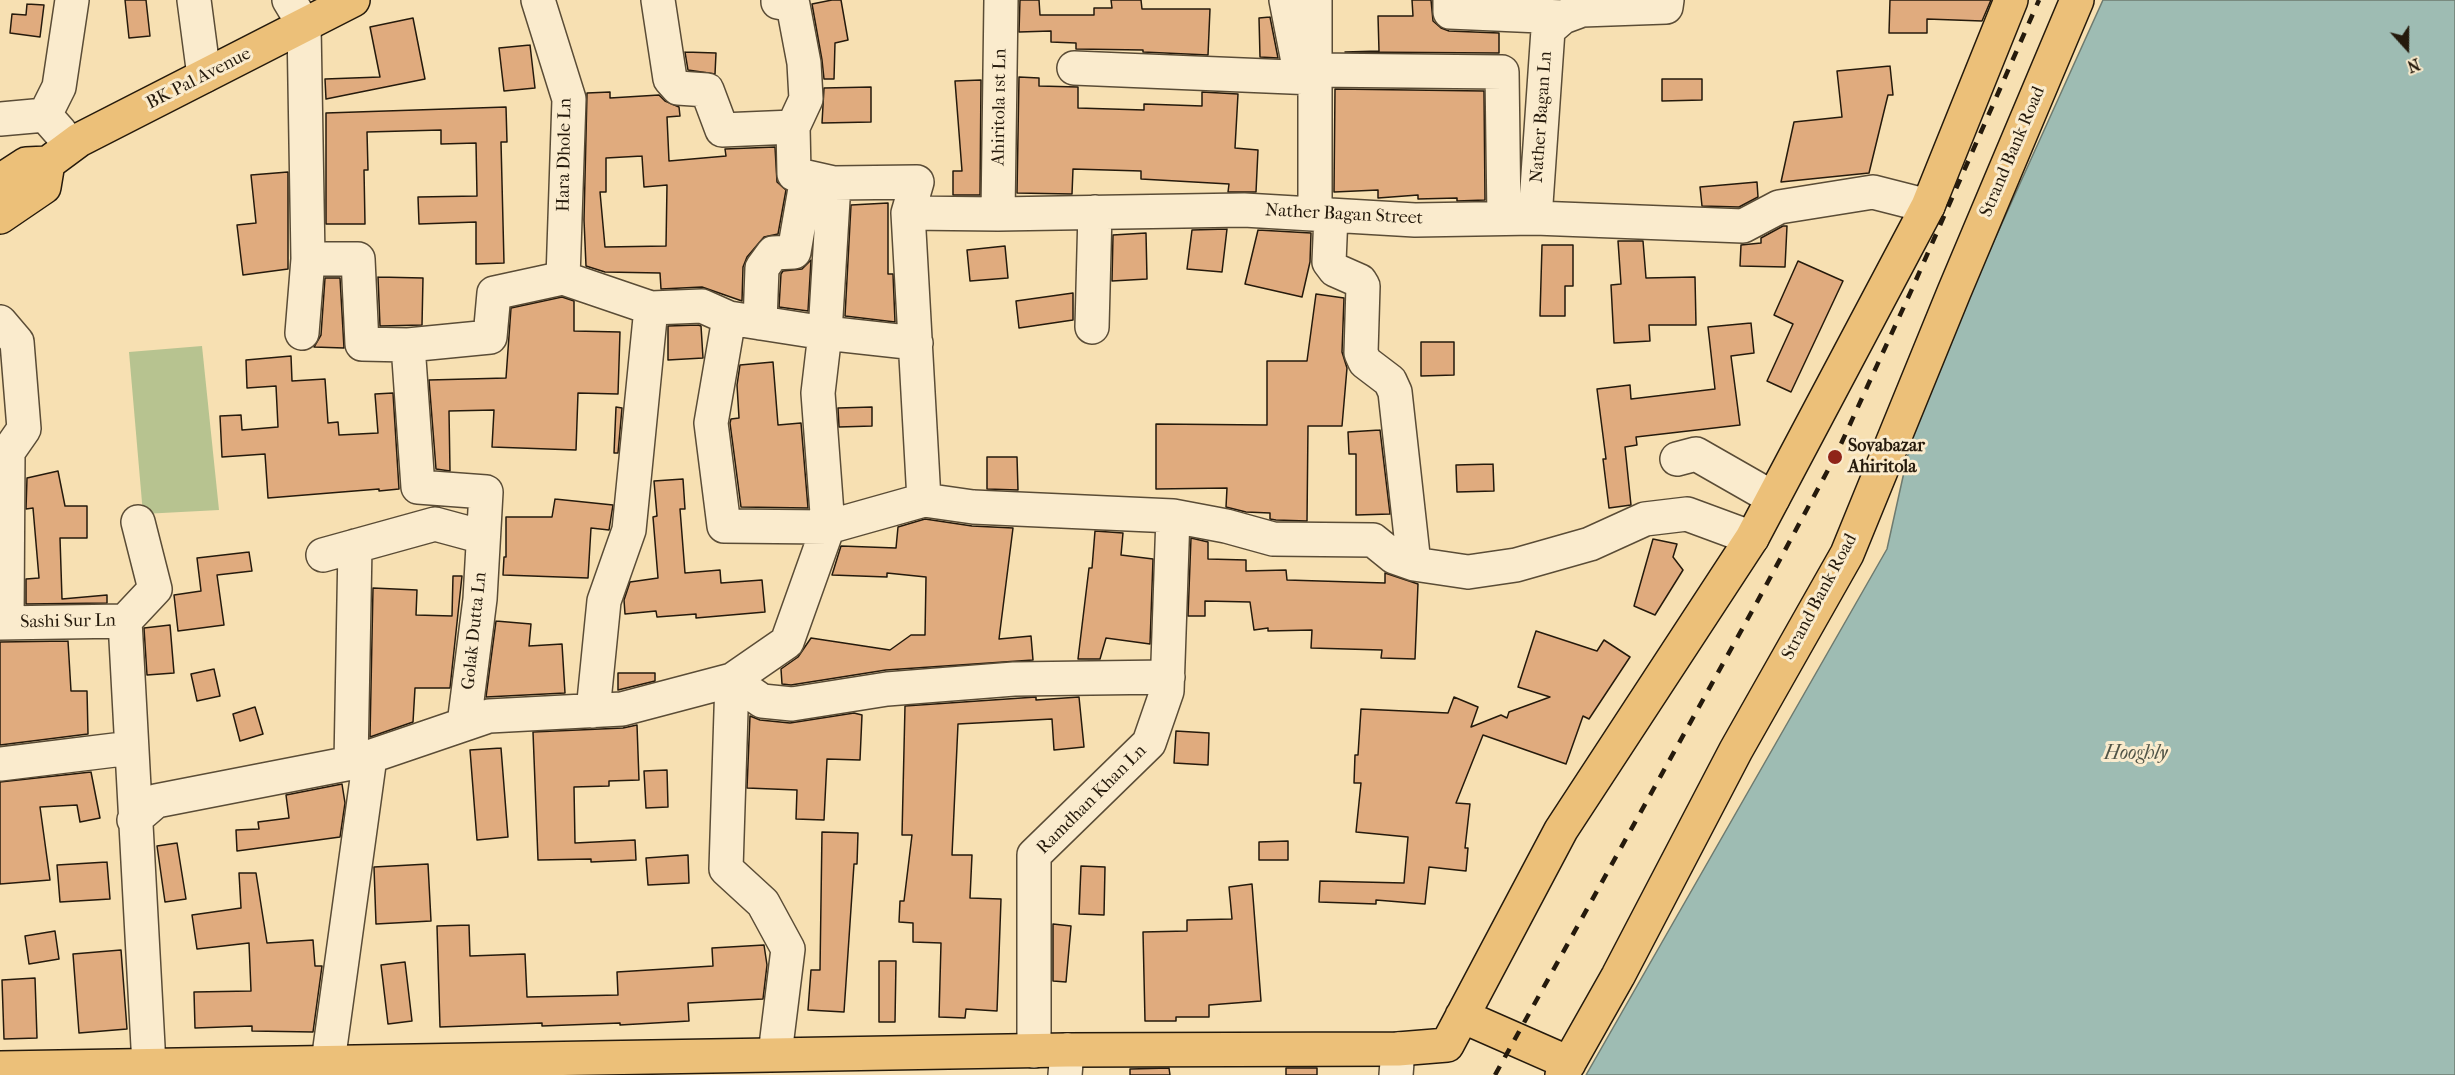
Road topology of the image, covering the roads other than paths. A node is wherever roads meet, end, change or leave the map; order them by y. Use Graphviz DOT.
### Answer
graph roads {
  1 [pos="72,0"];
  2 [pos="194,0"];
  3 [pos="353,0"];
  4 [pos="538,0"];
  5 [pos="658,0"];
  6 [pos="778,0"];
  7 [pos="1001,0"];
  8 [pos="1286,0"];
  9 [pos="1315,0"];
  10 [pos="1450,0"];
  11 [pos="1667,0"];
  12 [pos="2011,0"];
  13 [pos="2077,0"];
  14 [pos="1576,9"];
  15 [pos="296,13"];
  16 [pos="1074,69"];
  17 [pos="1310,75"];
  18 [pos="204,76"];
  19 [pos="45,115"];
  20 [pos="0,119"];
  21 [pos="793,127"];
  22 [pos="60,154"];
  23 [pos="812,178"];
  24 [pos="0,181"];
  25 [pos="1928,206"];
  26 [pos="1095,212"];
  27 [pos="908,213"];
  28 [pos="998,214"];
  29 [pos="1323,214"];
  30 [pos="0,217"];
  31 [pos="1520,218"];
  32 [pos="308,259"];
  33 [pos="563,278"];
  34 [pos="651,308"];
  35 [pos="744,320"];
  36 [pos="0,322"];
  37 [pos="1092,327"];
  38 [pos="302,333"];
  39 [pos="825,333"];
  40 [pos="916,343"];
  41 [pos="408,345"];
  42 [pos="4,453"];
  43 [pos="1677,459"];
  44 [pos="1773,498"];
  45 [pos="924,500"];
  46 [pos="1173,516"];
  47 [pos="138,522"];
  48 [pos="828,527"];
  49 [pos="483,537"];
  50 [pos="1752,538"];
  51 [pos="355,546"];
  52 [pos="323,555"];
  53 [pos="1414,564"];
  54 [pos="125,621"];
  55 [pos="4,623"];
  56 [pos="1168,677"];
  57 [pos="732,680"];
  58 [pos="593,711"];
  59 [pos="464,724"];
  60 [pos="131,748"];
  61 [pos="361,760"];
  62 [pos="0,764"];
  63 [pos="134,820"];
  64 [pos="1462,1016"];
  65 [pos="1034,1051"];
  66 [pos="774,1054"];
  67 [pos="328,1062"];
  68 [pos="1397,1062"];
  69 [pos="1066,1063"];
  70 [pos="149,1065"];
  71 [pos="0,1068"];
  72 [pos="368,1068"];
  73 [pos="1566,1069"];
  74 [pos="216,1070"];
  1 -- 19 [label="street"];
  2 -- 18 [label="street"];
  3 -- 15 [label="main road, BK Pal Avenue"];
  4 -- 33 [label="street, Hara Dhole Ln"];
  5 -- 21 [label="street"];
  6 -- 21 [label="street"];
  7 -- 28 [label="street, Ahiritola 1st Ln"];
  8 -- 17 [label="street"];
  9 -- 17 [label="street"];
  10 -- 14 [label="street"];
  11 -- 14 [label="street"];
  12 -- 25 [label="main road"];
  13 -- 73 [label="main road, Strand Bank Road"];
  14 -- 31 [label="street, Nather Bagan Ln"];
  15 -- 18 [label="main road, BK Pal Avenue"];
  15 -- 32 [label="street"];
  16 -- 17 [label="street"];
  17 -- 29 [label="street"];
  17 -- 31 [label="street"];
  18 -- 22 [label="main road, BK Pal Avenue"];
  19 -- 20 [label="street"];
  19 -- 22 [label="street"];
  21 -- 23 [label="street"];
  22 -- 24 [label="main road, BK Pal Avenue"];
  22 -- 30 [label="main road"];
  23 -- 27 [label="street"];
  23 -- 35 [label="street"];
  23 -- 39 [label="street"];
  25 -- 31 [label="street, Nather Bagan Street"];
  25 -- 44 [label="main road"];
  26 -- 28 [label="street, Nather Bagan Street"];
  26 -- 29 [label="street, Nather Bagan Street"];
  26 -- 37 [label="street"];
  27 -- 28 [label="street, Nather Bagan Street"];
  27 -- 40 [label="street"];
  29 -- 31 [label="street, Nather Bagan Street"];
  29 -- 53 [label="street"];
  32 -- 38 [label="street"];
  32 -- 41 [label="street"];
  33 -- 34 [label="street"];
  33 -- 41 [label="street"];
  34 -- 35 [label="street"];
  34 -- 58 [label="street"];
  35 -- 39 [label="street"];
  35 -- 48 [label="street"];
  36 -- 42 [label="street"];
  39 -- 40 [label="street"];
  39 -- 48 [label="street"];
  40 -- 45 [label="street"];
  41 -- 49 [label="street, Golak Dutta Ln"];
  42 -- 55 [label="street"];
  43 -- 44 [label="street"];
  44 -- 50 [label="main road"];
  45 -- 46 [label="street"];
  45 -- 48 [label="street"];
  46 -- 53 [label="street"];
  46 -- 56 [label="street, Ramdhan Khan Ln"];
  47 -- 54 [label="street, Sashi Sur Ln"];
  48 -- 57 [label="street"];
  49 -- 51 [label="street"];
  49 -- 59 [label="street, Golak Dutta Ln"];
  50 -- 53 [label="street"];
  50 -- 64 [label="main road"];
  51 -- 52 [label="street"];
  51 -- 61 [label="street"];
  54 -- 55 [label="street, Sashi Sur Ln"];
  54 -- 60 [label="street"];
  56 -- 57 [label="street"];
  56 -- 65 [label="street, Ramdhan Khan Ln"];
  57 -- 58 [label="street"];
  57 -- 66 [label="street"];
  58 -- 59 [label="street"];
  59 -- 61 [label="street"];
  60 -- 62 [label="street"];
  60 -- 63 [label="street"];
  61 -- 63 [label="street"];
  61 -- 67 [label="street"];
  63 -- 70 [label="street"];
  64 -- 68 [label="main road"];
  64 -- 73 [label="main road"];
  65 -- 66 [label="main road"];
  65 -- 69 [label="main road"];
  66 -- 72 [label="main road"];
  67 -- 72 [label="main road"];
  67 -- 74 [label="main road"];
  68 -- 69 [label="main road"];
  70 -- 71 [label="main road"];
  70 -- 74 [label="main road"];
}
